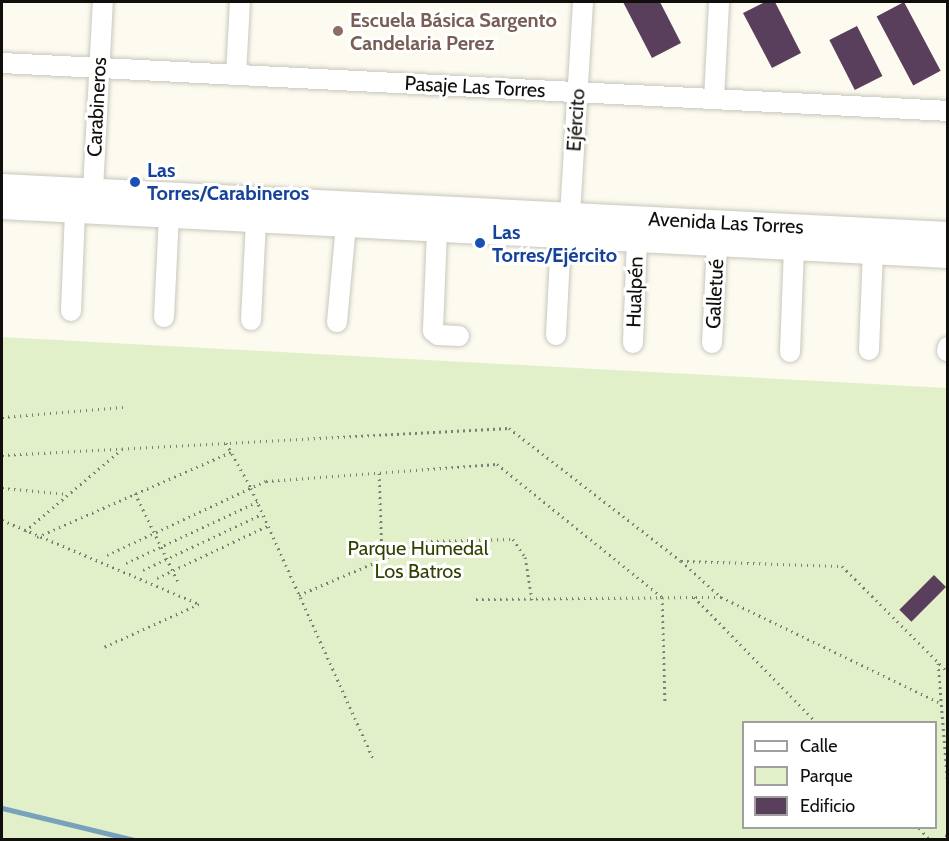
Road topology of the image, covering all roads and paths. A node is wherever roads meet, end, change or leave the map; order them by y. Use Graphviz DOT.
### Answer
graph roads {
  1 [pos="103,2"];
  2 [pos="240,2"];
  3 [pos="583,2"];
  4 [pos="719,2"];
  5 [pos="2,63"];
  6 [pos="99,68"];
  7 [pos="236,75"];
  8 [pos="578,92"];
  9 [pos="714,99"];
  10 [pos="948,111"];
  11 [pos="2,186"];
  12 [pos="85,204"];
  13 [pos="2,207"];
  14 [pos="170,216"];
  15 [pos="256,221"];
  16 [pos="346,225"];
  17 [pos="566,226"];
  18 [pos="437,230"];
  19 [pos="948,234"];
  20 [pos="638,241"];
  21 [pos="717,245"];
  22 [pos="794,248"];
  23 [pos="873,252"];
  24 [pos="948,255"];
  25 [pos="70,311"];
  26 [pos="164,317"];
  27 [pos="251,320"];
  28 [pos="337,322"];
  29 [pos="556,335"];
  30 [pos="459,336"];
  31 [pos="633,343"];
  32 [pos="712,343"];
  33 [pos="869,350"];
  34 [pos="790,352"];
  35 [pos="124,407"];
  36 [pos="2,417"];
  37 [pos="226,443"];
  38 [pos="122,449"];
  39 [pos="231,452"];
  40 [pos="2,455"];
  41 [pos="379,473"];
  42 [pos="2,488"];
  43 [pos="251,488"];
  44 [pos="135,493"];
  45 [pos="69,494"];
  46 [pos="257,502"];
  47 [pos="262,514"];
  48 [pos="2,520"];
  49 [pos="267,526"];
  50 [pos="25,531"];
  51 [pos="156,532"];
  52 [pos="38,537"];
  53 [pos="162,547"];
  54 [pos="107,555"];
  55 [pos="167,558"];
  56 [pos="382,560"];
  57 [pos="681,561"];
  58 [pos="126,563"];
  59 [pos="143,570"];
  60 [pos="172,570"];
  61 [pos="157,578"];
  62 [pos="178,582"];
  63 [pos="298,596"];
  64 [pos="662,597"];
  65 [pos="694,597"];
  66 [pos="721,597"];
  67 [pos="476,599"];
  68 [pos="532,599"];
  69 [pos="104,647"];
  70 [pos="938,663"];
  71 [pos="948,672"];
  72 [pos="664,702"];
  73 [pos="940,703"];
  74 [pos="814,721"];
  75 [pos="374,760"];
  76 [pos="948,786"];
  77 [pos="948,834"];
  78 [pos="941,840"];
  1 -- 6 [label="street, Carabineros"];
  2 -- 7 [label="street"];
  3 -- 8 [label="street, Ejército"];
  4 -- 9 [label="street"];
  5 -- 6 [label="street, Pasaje Las Torres"];
  6 -- 7 [label="street, Pasaje Las Torres"];
  6 -- 12 [label="street, Carabineros"];
  7 -- 8 [label="street, Pasaje Las Torres"];
  8 -- 9 [label="street, Pasaje Las Torres"];
  8 -- 17 [label="street, Ejército"];
  9 -- 10 [label="street, Pasaje Las Torres"];
  11 -- 12 [label="street, Avenida Las Torres"];
  12 -- 13 [label="street, Avenida Las Torres"];
  12 -- 14 [label="street, Avenida Las Torres"];
  12 -- 17 [label="street, Avenida Las Torres"];
  12 -- 25 [label="street, Carabineros"];
  14 -- 15 [label="street, Avenida Las Torres"];
  14 -- 26 [label="street"];
  15 -- 16 [label="street, Avenida Las Torres"];
  15 -- 27 [label="street"];
  16 -- 18 [label="street, Avenida Las Torres"];
  16 -- 28 [label="street"];
  17 -- 18 [label="street, Avenida Las Torres"];
  17 -- 19 [label="street, Avenida Las Torres"];
  17 -- 20 [label="street, Avenida Las Torres"];
  17 -- 29 [label="street, Ejército"];
  18 -- 30 [label="street"];
  20 -- 21 [label="street, Avenida Las Torres"];
  20 -- 31 [label="street, Hualpén"];
  21 -- 22 [label="street, Avenida Las Torres"];
  21 -- 32 [label="street, Galletué"];
  22 -- 23 [label="street, Avenida Las Torres"];
  22 -- 34 [label="street"];
  23 -- 24 [label="street, Avenida Las Torres"];
  23 -- 33 [label="street"];
  35 -- 36 [label="path"];
  37 -- 38 [label="path"];
  37 -- 39 [label="path"];
  37 -- 57 [label="path"];
  38 -- 40 [label="path"];
  38 -- 45 [label="path"];
  39 -- 43 [label="path"];
  39 -- 44 [label="path"];
  41 -- 43 [label="path"];
  41 -- 56 [label="path"];
  41 -- 64 [label="path"];
  42 -- 45 [label="path"];
  43 -- 46 [label="path"];
  43 -- 51 [label="path"];
  44 -- 51 [label="path"];
  44 -- 52 [label="path"];
  45 -- 50 [label="path"];
  46 -- 47 [label="path"];
  46 -- 53 [label="path"];
  47 -- 49 [label="path"];
  47 -- 55 [label="path"];
  48 -- 50 [label="path"];
  49 -- 60 [label="path"];
  49 -- 63 [label="path"];
  50 -- 52 [label="path"];
  51 -- 53 [label="path"];
  51 -- 54 [label="path"];
  52 -- 69 [label="path"];
  53 -- 55 [label="path"];
  53 -- 58 [label="path"];
  55 -- 59 [label="path"];
  55 -- 60 [label="path"];
  56 -- 63 [label="path"];
  56 -- 68 [label="path"];
  57 -- 66 [label="path"];
  57 -- 70 [label="path"];
  60 -- 61 [label="path"];
  60 -- 62 [label="path"];
  63 -- 75 [label="path"];
  64 -- 65 [label="path"];
  64 -- 68 [label="path"];
  64 -- 72 [label="path"];
  65 -- 66 [label="path"];
  65 -- 74 [label="path"];
  66 -- 73 [label="path"];
  67 -- 68 [label="path"];
  70 -- 71 [label="path"];
  70 -- 73 [label="path"];
  73 -- 76 [label="path"];
  77 -- 78 [label="path"];
}
